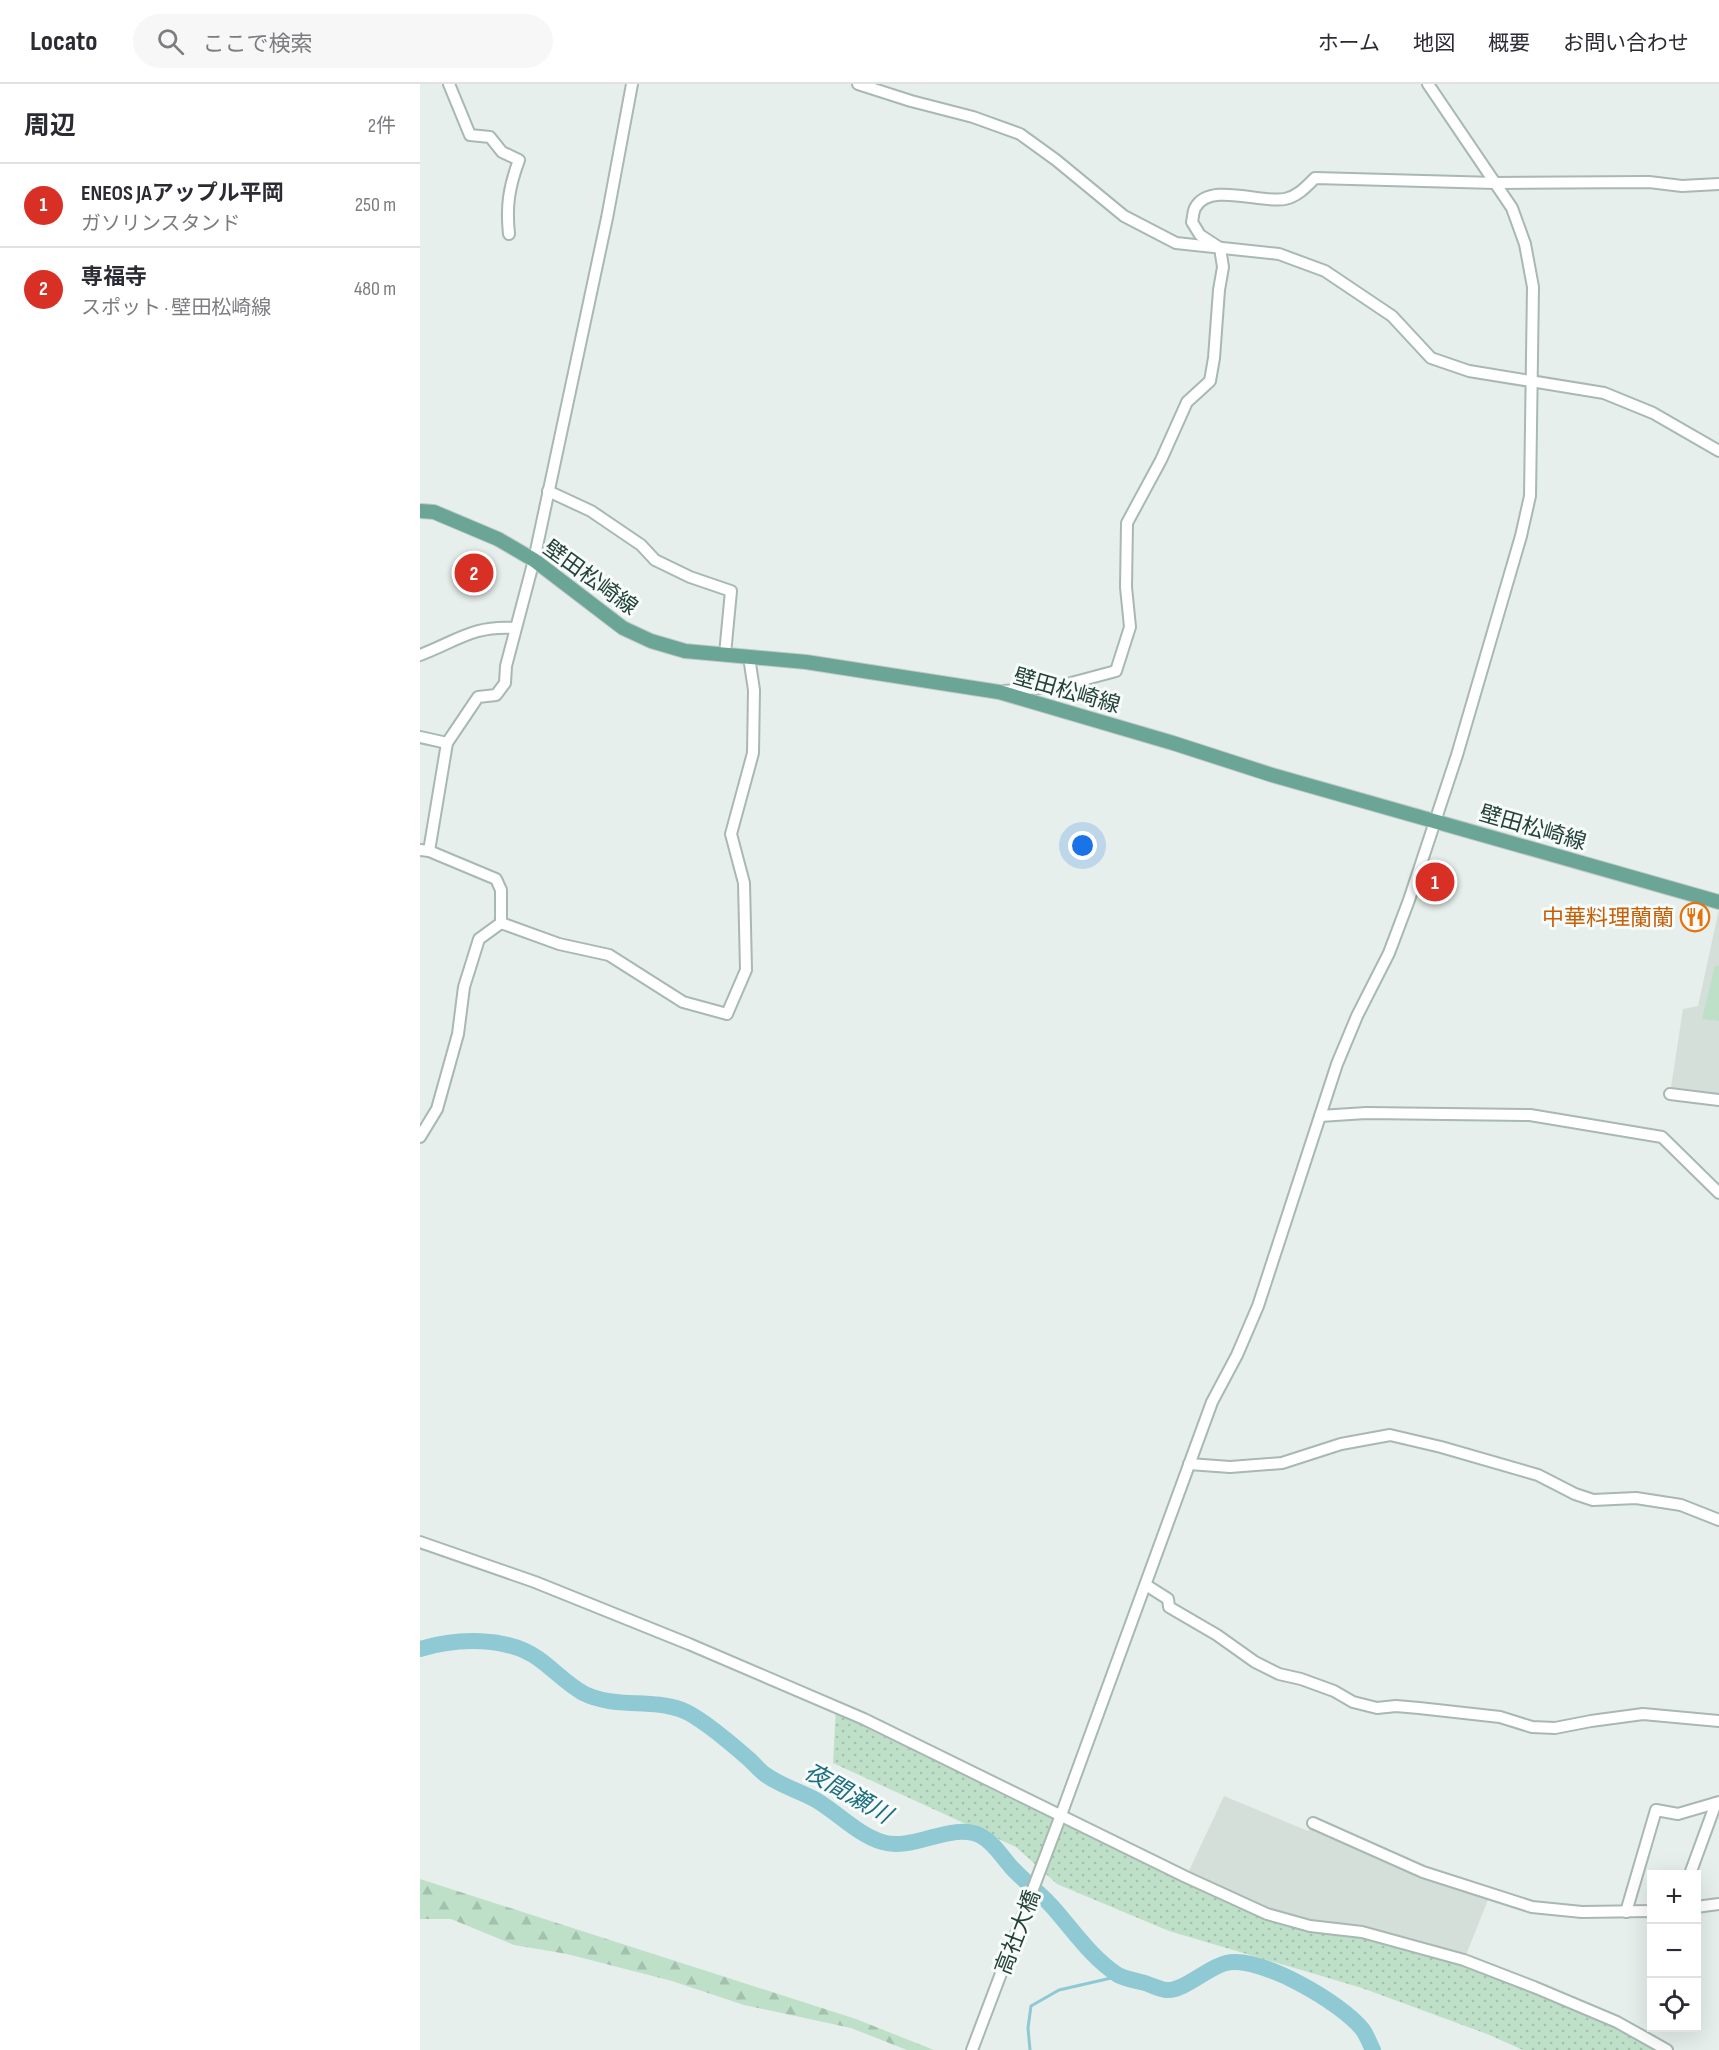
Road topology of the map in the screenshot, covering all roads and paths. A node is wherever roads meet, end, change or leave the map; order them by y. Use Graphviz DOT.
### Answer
graph roads {
  1 [pos="449,84"];
  2 [pos="632,84"];
  3 [pos="858,84"];
  4 [pos="1428,84"];
  5 [pos="1495,183"];
  6 [pos="1719,184"];
  7 [pos="509,234"];
  8 [pos="1220,248"];
  9 [pos="1532,382"];
  10 [pos="1719,451"];
  11 [pos="548,491"];
  12 [pos="420,511"];
  13 [pos="534,560"];
  14 [pos="515,628"];
  15 [pos="725,654"];
  16 [pos="420,655"];
  17 [pos="749,657"];
  18 [pos="999,692"];
  19 [pos="420,737"];
  20 [pos="447,743"];
  21 [pos="1436,821"];
  22 [pos="425,850"];
  23 [pos="1719,902"];
  24 [pos="501,923"];
  25 [pos="1670,1094"];
  26 [pos="1719,1100"];
  27 [pos="1320,1116"];
  28 [pos="420,1137"];
  29 [pos="1719,1193"];
  30 [pos="1189,1464"];
  31 [pos="1719,1520"];
  32 [pos="420,1542"];
  33 [pos="1146,1585"];
  34 [pos="1719,1721"];
  35 [pos="1718,1802"];
  36 [pos="1061,1815"];
  37 [pos="1313,1823"];
  38 [pos="1692,1870"];
  39 [pos="1719,1904"];
  40 [pos="1701,1906"];
  41 [pos="1647,1911"];
  42 [pos="1626,1912"];
  43 [pos="972,2050"];
  44 [pos="1667,2050"];
  1 -- 7 [label="street"];
  2 -- 11 [label="street"];
  3 -- 8 [label="street"];
  4 -- 5 [label="street, 高社大橋"];
  5 -- 6 [label="street"];
  5 -- 8 [label="street"];
  5 -- 9 [label="street, 高社大橋"];
  8 -- 9 [label="street"];
  8 -- 18 [label="street"];
  9 -- 10 [label="street"];
  9 -- 21 [label="street, 高社大橋"];
  11 -- 13 [label="street"];
  11 -- 15 [label="street"];
  12 -- 13 [label="main road, 壁田松崎線"];
  13 -- 14 [label="street"];
  13 -- 15 [label="main road, 壁田松崎線"];
  14 -- 16 [label="street"];
  14 -- 20 [label="street"];
  15 -- 17 [label="main road, 壁田松崎線"];
  17 -- 18 [label="main road, 壁田松崎線"];
  17 -- 24 [label="street"];
  18 -- 21 [label="main road, 壁田松崎線"];
  19 -- 20 [label="street"];
  20 -- 22 [label="street"];
  21 -- 23 [label="main road, 壁田松崎線"];
  21 -- 27 [label="street, 高社大橋"];
  22 -- 24 [label="street"];
  24 -- 28 [label="street"];
  25 -- 26 [label="street"];
  27 -- 29 [label="street"];
  27 -- 30 [label="street, 高社大橋"];
  30 -- 31 [label="street"];
  30 -- 33 [label="street, 高社大橋"];
  32 -- 36 [label="street"];
  33 -- 34 [label="street"];
  33 -- 36 [label="street, 高社大橋"];
  35 -- 38 [label="street"];
  35 -- 42 [label="street"];
  36 -- 43 [label="street, 高社大橋"];
  36 -- 44 [label="street"];
  37 -- 42 [label="street"];
  39 -- 40 [label="street"];
  41 -- 42 [label="street"];
}
